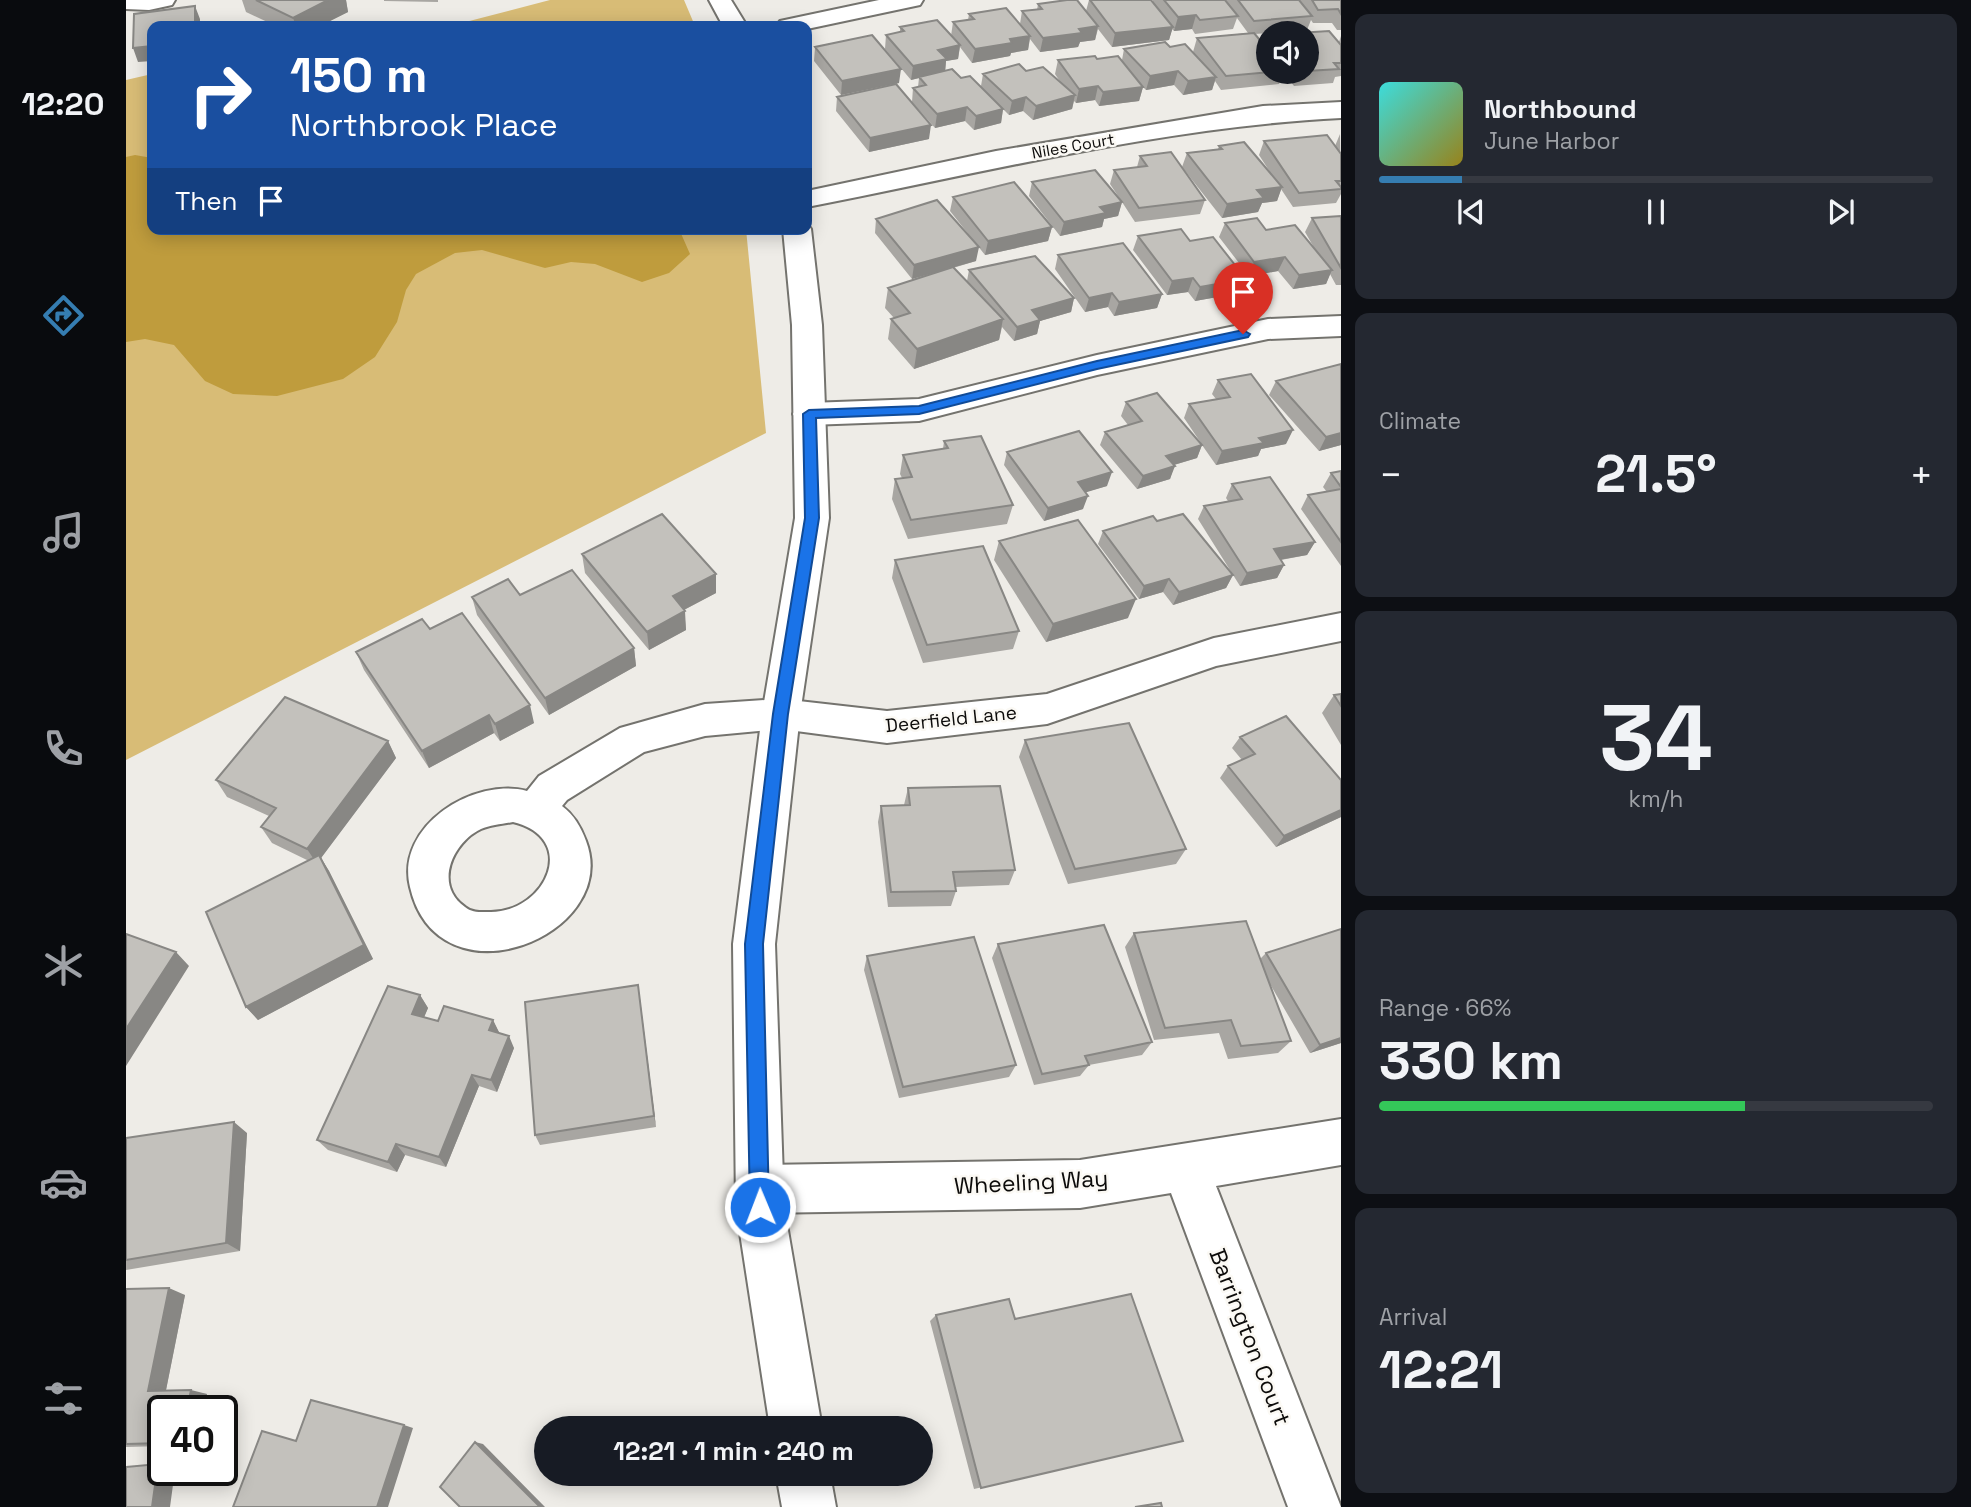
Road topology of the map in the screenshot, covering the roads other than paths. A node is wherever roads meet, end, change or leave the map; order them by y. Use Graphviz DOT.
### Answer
graph roads {
  1 [pos="164,0"];
  2 [pos="720,0"];
  3 [pos="912,0"];
  4 [pos="126,2"];
  5 [pos="732,21"];
  6 [pos="812,21"];
  7 [pos="1341,110"];
  8 [pos="812,198"];
  9 [pos="798,235"];
  10 [pos="1341,326"];
  11 [pos="809,414"];
  12 [pos="1341,627"];
  13 [pos="781,714"];
  14 [pos="535,810"];
  15 [pos="1341,1142"];
  16 [pos="1185,1168"];
  17 [pos="760,1189"];
  18 [pos="794,1416"];
  19 [pos="805,1486"];
  20 [pos="809,1507"];
  21 [pos="1315,1507"];
  1 -- 4 [label="street"];
  2 -- 5 [label="street"];
  3 -- 6 [label="street"];
  7 -- 8 [label="street, Niles Court"];
  9 -- 11 [label="street"];
  10 -- 11 [label="street"];
  11 -- 13 [label="street"];
  12 -- 13 [label="street, Deerfield Lane"];
  13 -- 14 [label="street, Deerfield Lane"];
  13 -- 17 [label="street"];
  15 -- 16 [label="street, Wheeling Way"];
  16 -- 17 [label="street, Wheeling Way"];
  16 -- 21 [label="street, Barrington Court"];
  17 -- 18 [label="street"];
  19 -- 20 [label="street"];
}
